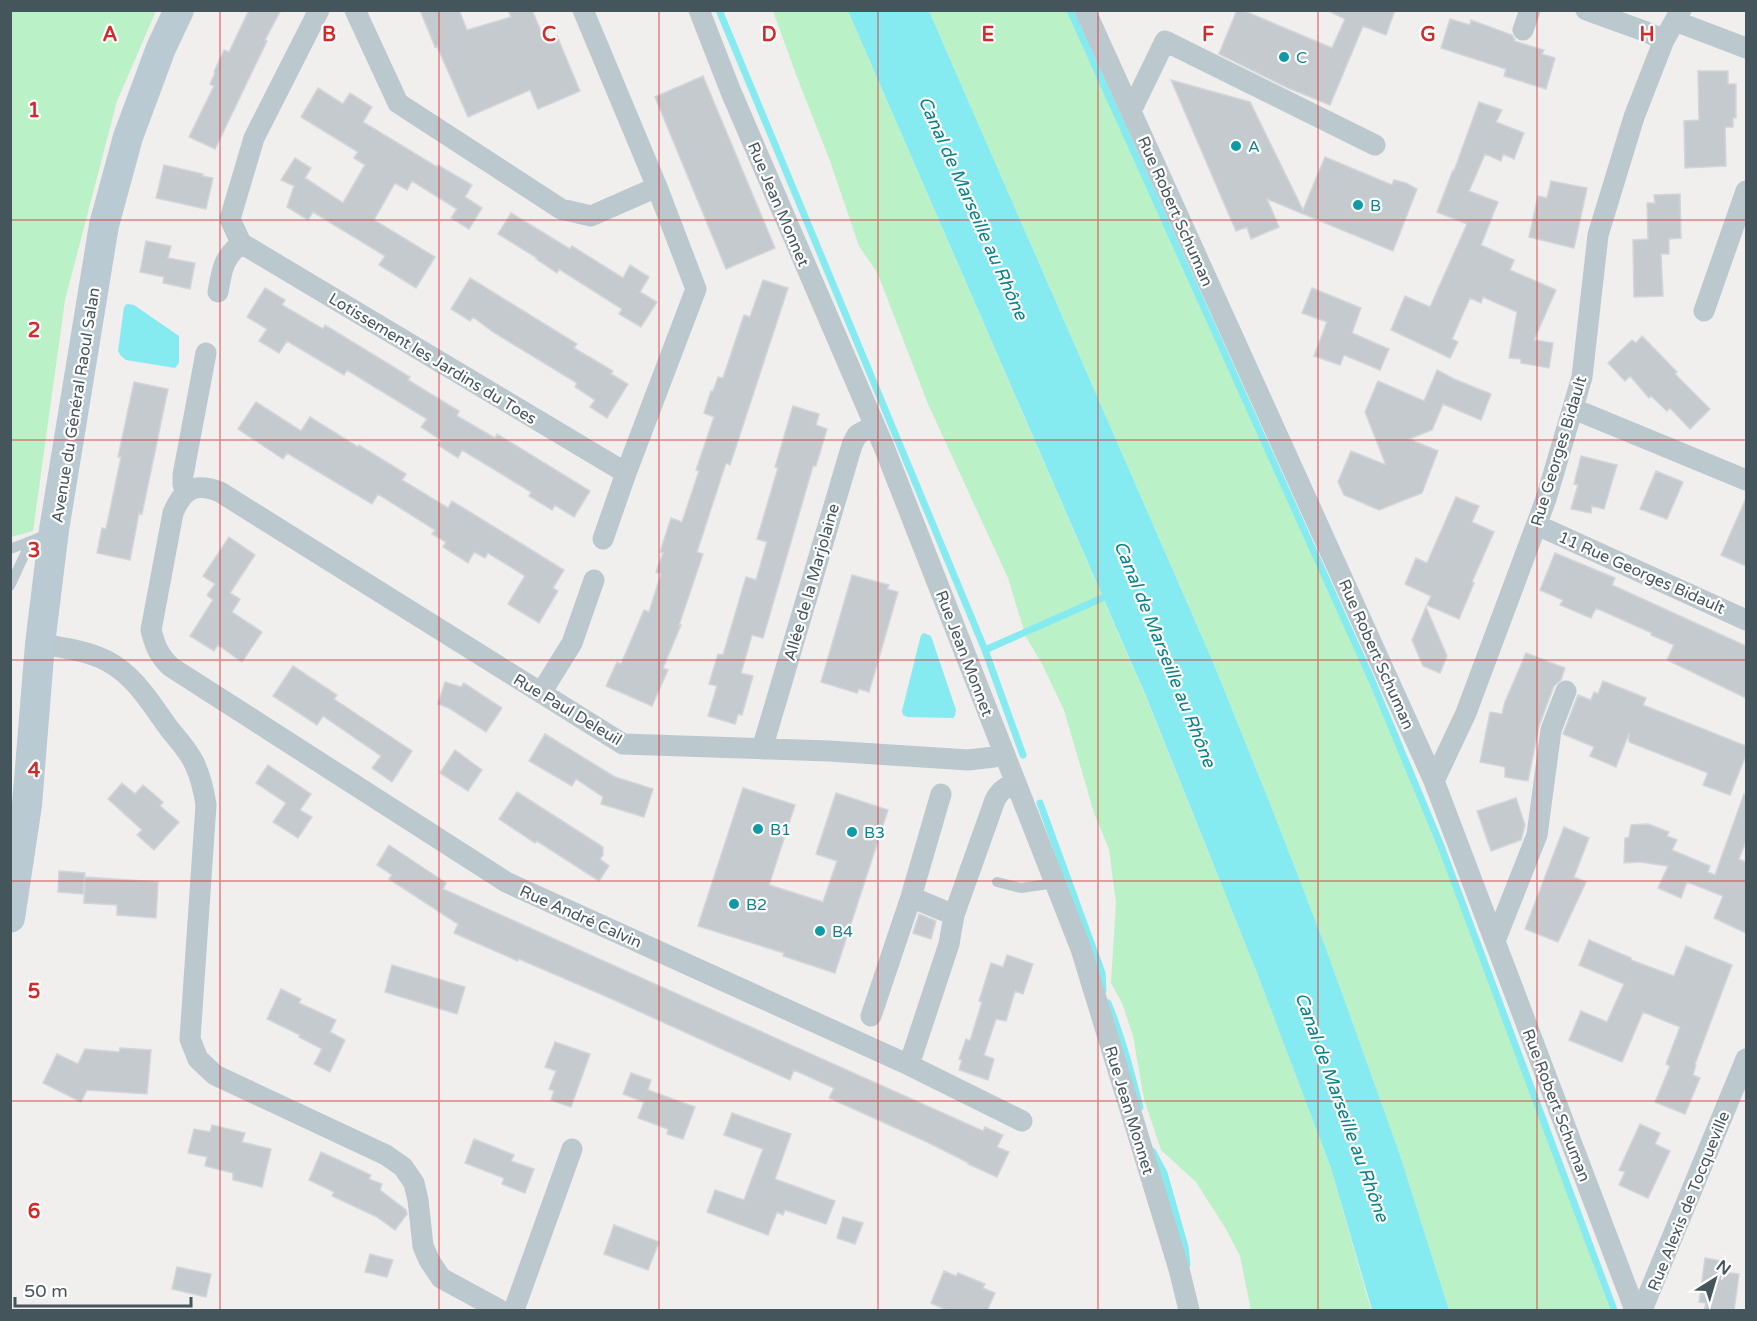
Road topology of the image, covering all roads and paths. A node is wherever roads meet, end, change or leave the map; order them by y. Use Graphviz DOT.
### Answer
graph roads {
  1 [pos="179,10"];
  2 [pos="319,10"];
  3 [pos="355,10"];
  4 [pos="583,10"];
  5 [pos="699,10"];
  6 [pos="1085,10"];
  7 [pos="1586,10"];
  8 [pos="1678,16"];
  9 [pos="1664,40"];
  10 [pos="1746,48"];
  11 [pos="1131,111"];
  12 [pos="1375,145"];
  13 [pos="657,188"];
  14 [pos="1746,190"];
  15 [pos="241,243"];
  16 [pos="218,292"];
  17 [pos="1704,311"];
  18 [pos="206,353"];
  19 [pos="1574,409"];
  20 [pos="874,425"];
  21 [pos="626,473"];
  22 [pos="1746,480"];
  23 [pos="185,492"];
  24 [pos="1537,525"];
  25 [pos="42,536"];
  26 [pos="603,539"];
  27 [pos="10,549"];
  28 [pos="594,580"];
  29 [pos="10,586"];
  30 [pos="1746,620"];
  31 [pos="40,644"];
  32 [pos="1566,691"];
  33 [pos="541,693"];
  34 [pos="762,749"];
  35 [pos="1004,753"];
  36 [pos="1434,781"];
  37 [pos="1015,782"];
  38 [pos="941,794"];
  39 [pos="27,805"];
  40 [pos="10,839"];
  41 [pos="997,882"];
  42 [pos="1055,883"];
  43 [pos="911,897"];
  44 [pos="954,915"];
  45 [pos="10,918"];
  46 [pos="1495,942"];
  47 [pos="871,1016"];
  48 [pos="1746,1059"];
  49 [pos="909,1065"];
  50 [pos="1022,1121"];
  51 [pos="572,1149"];
  52 [pos="500,1311"];
  53 [pos="514,1311"];
  54 [pos="1189,1311"];
  55 [pos="1635,1311"];
  56 [pos="1642,1311"];
  1 -- 25 [label="main road, Avenue du Général Raoul Salan"];
  2 -- 15 [label="street"];
  3 -- 13 [label="street"];
  4 -- 13 [label="street"];
  5 -- 20 [label="street, Rue Jean Monnet"];
  6 -- 11 [label="street, Rue Robert Schuman"];
  7 -- 9 [label="street"];
  8 -- 9 [label="street, Rue Georges Bidault"];
  8 -- 10 [label="street"];
  9 -- 19 [label="street, Rue Georges Bidault"];
  11 -- 12 [label="street"];
  11 -- 36 [label="street, Rue Robert Schuman"];
  13 -- 21 [label="street"];
  14 -- 17 [label="street"];
  15 -- 16 [label="street"];
  15 -- 21 [label="street, Lotissement les Jardins du Toes"];
  18 -- 23 [label="street"];
  19 -- 22 [label="street"];
  19 -- 24 [label="street, Rue Georges Bidault"];
  20 -- 34 [label="street, Allée de la Marjolaine"];
  20 -- 35 [label="street, Rue Jean Monnet"];
  21 -- 26 [label="street"];
  23 -- 33 [label="street, Rue Paul Deleuil"];
  23 -- 49 [label="street, Rue André Calvin"];
  24 -- 30 [label="street, 11 Rue Georges Bidault"];
  24 -- 36 [label="street, Rue Georges Bidault"];
  25 -- 27 [label="lane"];
  25 -- 29 [label="lane"];
  25 -- 31 [label="main road, Avenue du Général Raoul Salan"];
  28 -- 33 [label="street"];
  31 -- 39 [label="main road, Avenue du Général Raoul Salan"];
  31 -- 52 [label="street"];
  32 -- 46 [label="street"];
  33 -- 34 [label="street, Rue Paul Deleuil"];
  34 -- 35 [label="street, Rue Paul Deleuil"];
  35 -- 37 [label="street, Rue Jean Monnet"];
  36 -- 46 [label="street, Rue Robert Schuman"];
  37 -- 42 [label="street, Rue Jean Monnet"];
  37 -- 44 [label="street"];
  38 -- 43 [label="street"];
  39 -- 40 [label="lane"];
  39 -- 45 [label="main road, Avenue du Général Raoul Salan"];
  41 -- 42 [label="lane"];
  42 -- 54 [label="street, Rue Jean Monnet"];
  43 -- 44 [label="street"];
  43 -- 47 [label="street"];
  44 -- 49 [label="street"];
  46 -- 55 [label="street, Rue Robert Schuman"];
  48 -- 56 [label="street, Rue Alexis de Tocqueville"];
  49 -- 50 [label="street, Rue André Calvin"];
  51 -- 53 [label="street"];
}
